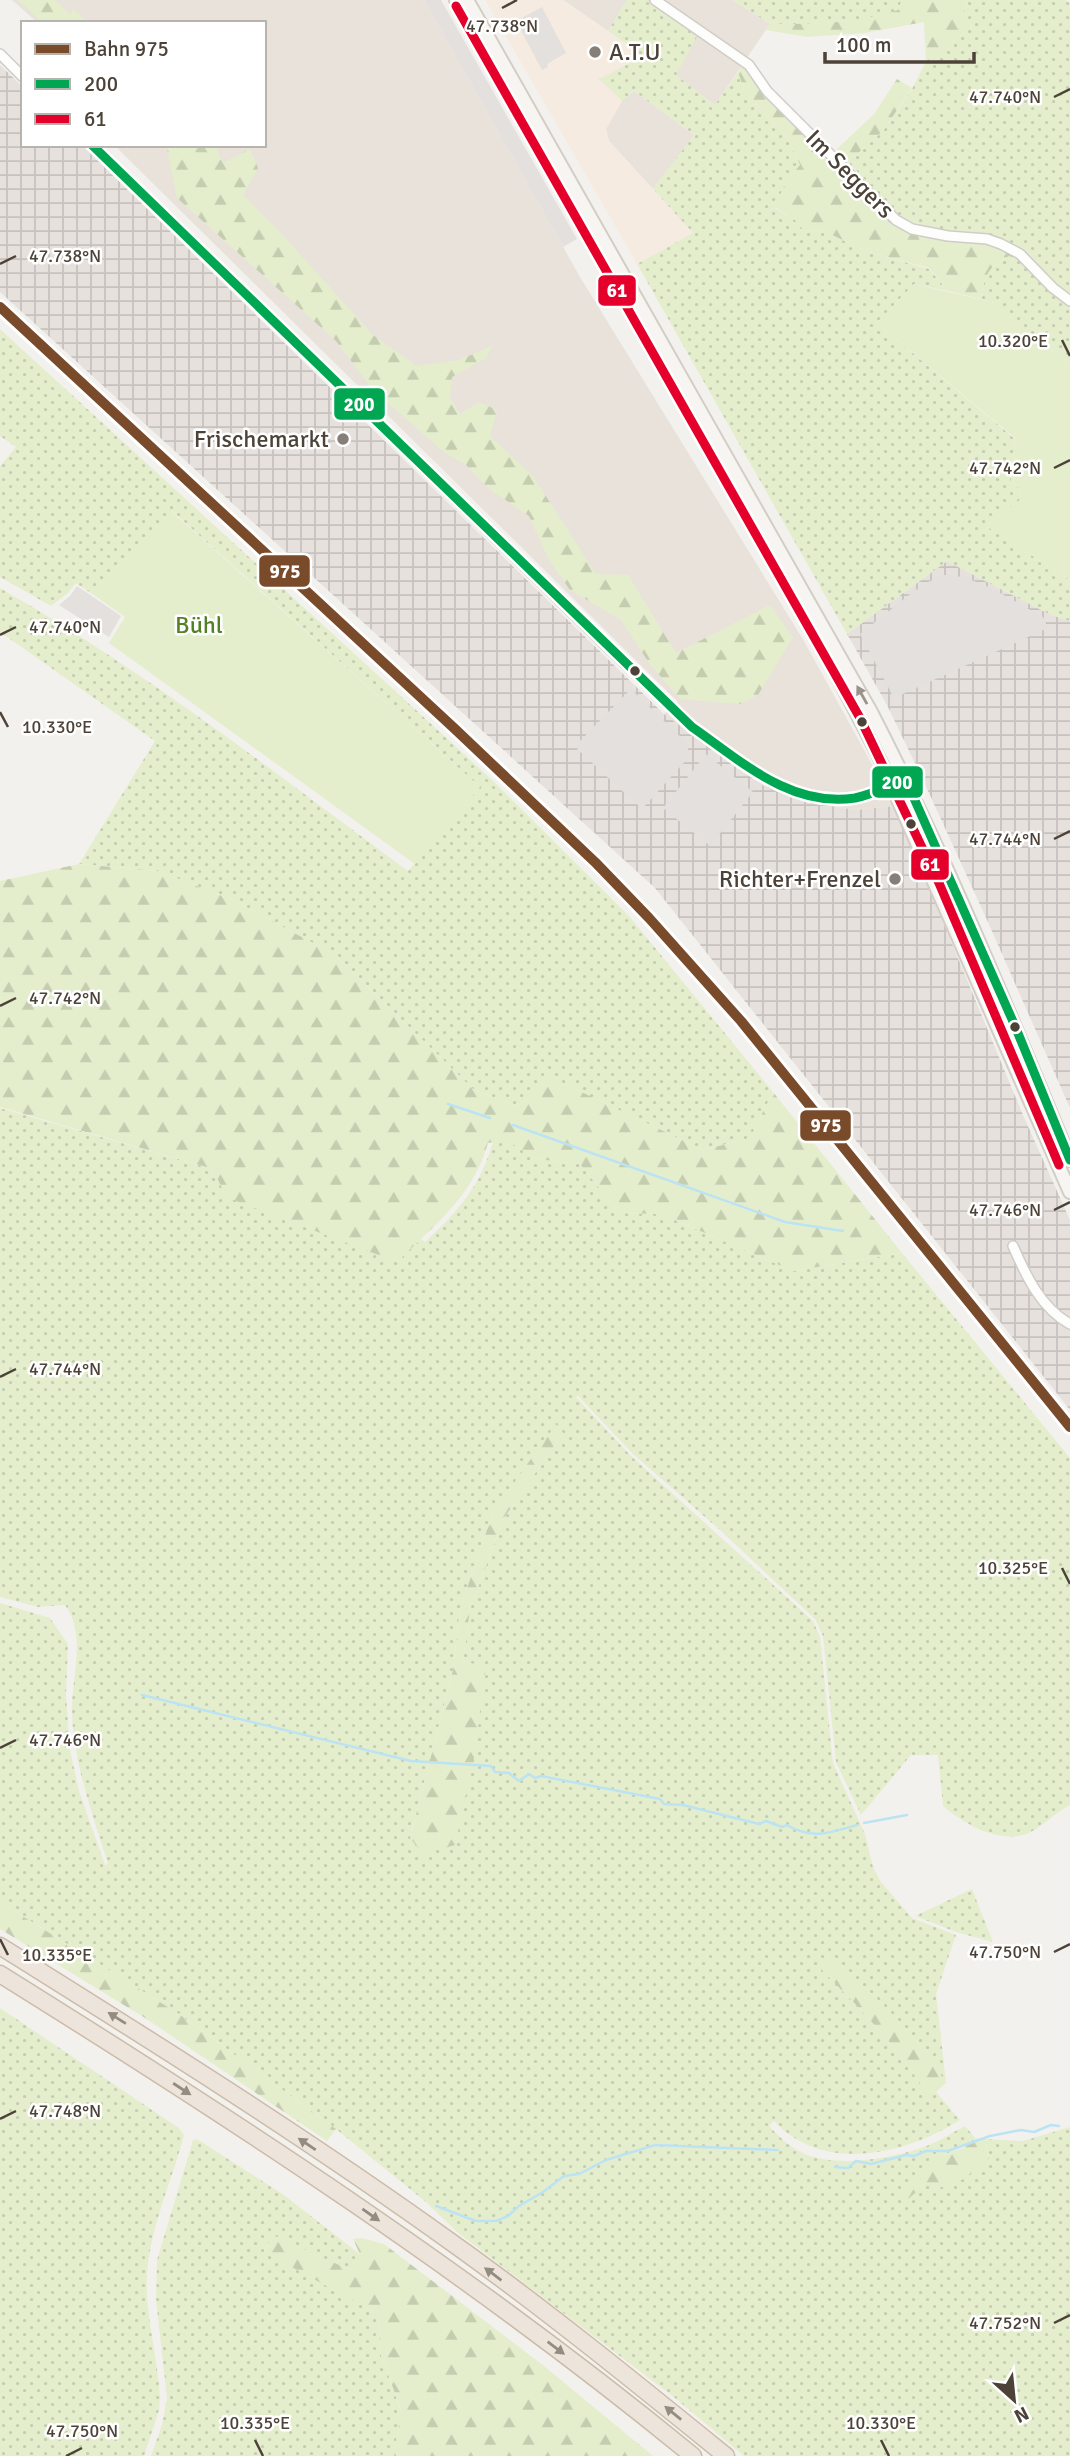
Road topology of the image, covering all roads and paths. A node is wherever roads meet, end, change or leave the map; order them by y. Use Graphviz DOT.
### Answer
graph roads {
  1 [pos="456,0"];
  2 [pos="467,0"];
  3 [pos="655,0"];
  4 [pos="0,54"];
  5 [pos="21,75"];
  6 [pos="94,147"];
  7 [pos="1069,300"];
  8 [pos="905,778"];
  9 [pos="893,784"];
  10 [pos="1070,1160"];
  11 [pos="1070,1192"];
  12 [pos="1013,1247"];
  13 [pos="1070,1324"];
  14 [pos="0,1946"];
  15 [pos="0,1974"];
  16 [pos="693,2456"];
  17 [pos="726,2456"];
  1 -- 9 [label="main road"];
  8 -- 2 [label="main road, one-way"];
  3 -- 7 [label="street, Im Seggers"];
  4 -- 5 [label="street"];
  6 -- 9 [label="street"];
  8 -- 9 [label="street"];
  8 -- 10 [label="main road"];
  9 -- 11 [label="main road"];
  12 -- 13 [label="street"];
  17 -- 14 [label="highway, one-way"];
  15 -- 16 [label="highway, one-way"];
}
